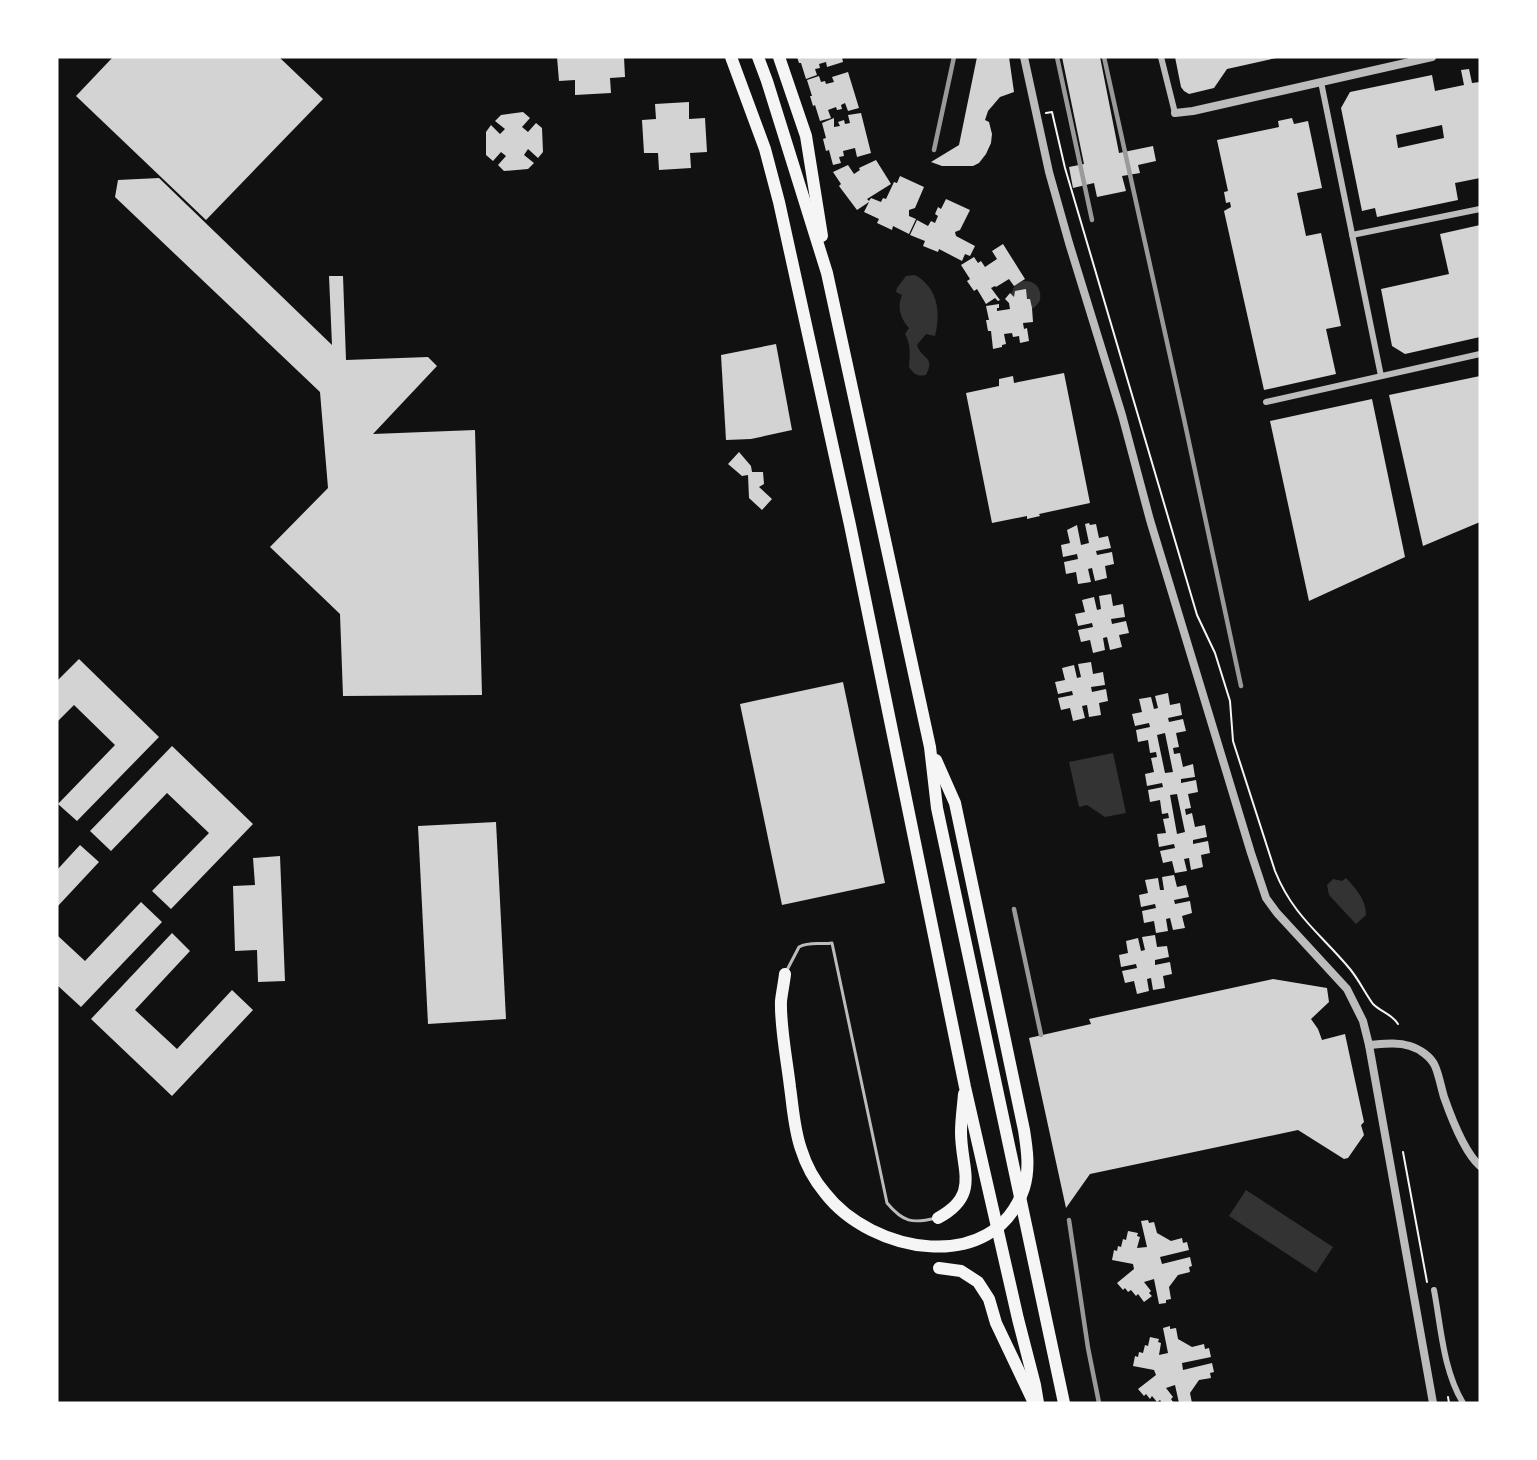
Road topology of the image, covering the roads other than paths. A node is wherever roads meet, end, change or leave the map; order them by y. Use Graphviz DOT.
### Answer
graph roads {
  1 [pos="732,57"];
  2 [pos="758,57"];
  3 [pos="779,57"];
  4 [pos="1024,57"];
  5 [pos="1161,57"];
  6 [pos="1432,57"];
  7 [pos="1321,82"];
  8 [pos="1175,113"];
  9 [pos="1480,209"];
  10 [pos="1352,235"];
  11 [pos="827,273"];
  12 [pos="1480,354"];
  13 [pos="1381,376"];
  14 [pos="1266,402"];
  15 [pos="930,747"];
  16 [pos="785,974"];
  17 [pos="1369,1045"];
  18 [pos="965,1087"];
  19 [pos="1480,1166"];
  20 [pos="938,1218"];
  21 [pos="939,1268"];
  22 [pos="1434,1290"];
  23 [pos="1036,1403"];
  24 [pos="1064,1403"];
  25 [pos="1433,1403"];
  26 [pos="1463,1403"];
  1 -- 18 [label="highway"];
  2 -- 11 [label="highway"];
  3 -- 11 [label="highway"];
  4 -- 17 [label="street"];
  5 -- 8 [label="street"];
  6 -- 7 [label="street"];
  7 -- 8 [label="street"];
  7 -- 10 [label="street"];
  9 -- 10 [label="street"];
  10 -- 13 [label="street"];
  11 -- 15 [label="highway"];
  12 -- 13 [label="street"];
  13 -- 14 [label="street"];
  15 -- 16 [label="highway"];
  15 -- 24 [label="highway"];
  16 -- 20 [label="lane"];
  17 -- 19 [label="street"];
  17 -- 25 [label="street"];
  18 -- 20 [label="highway"];
  18 -- 23 [label="highway"];
  21 -- 23 [label="highway"];
  22 -- 26 [label="street"];
}
